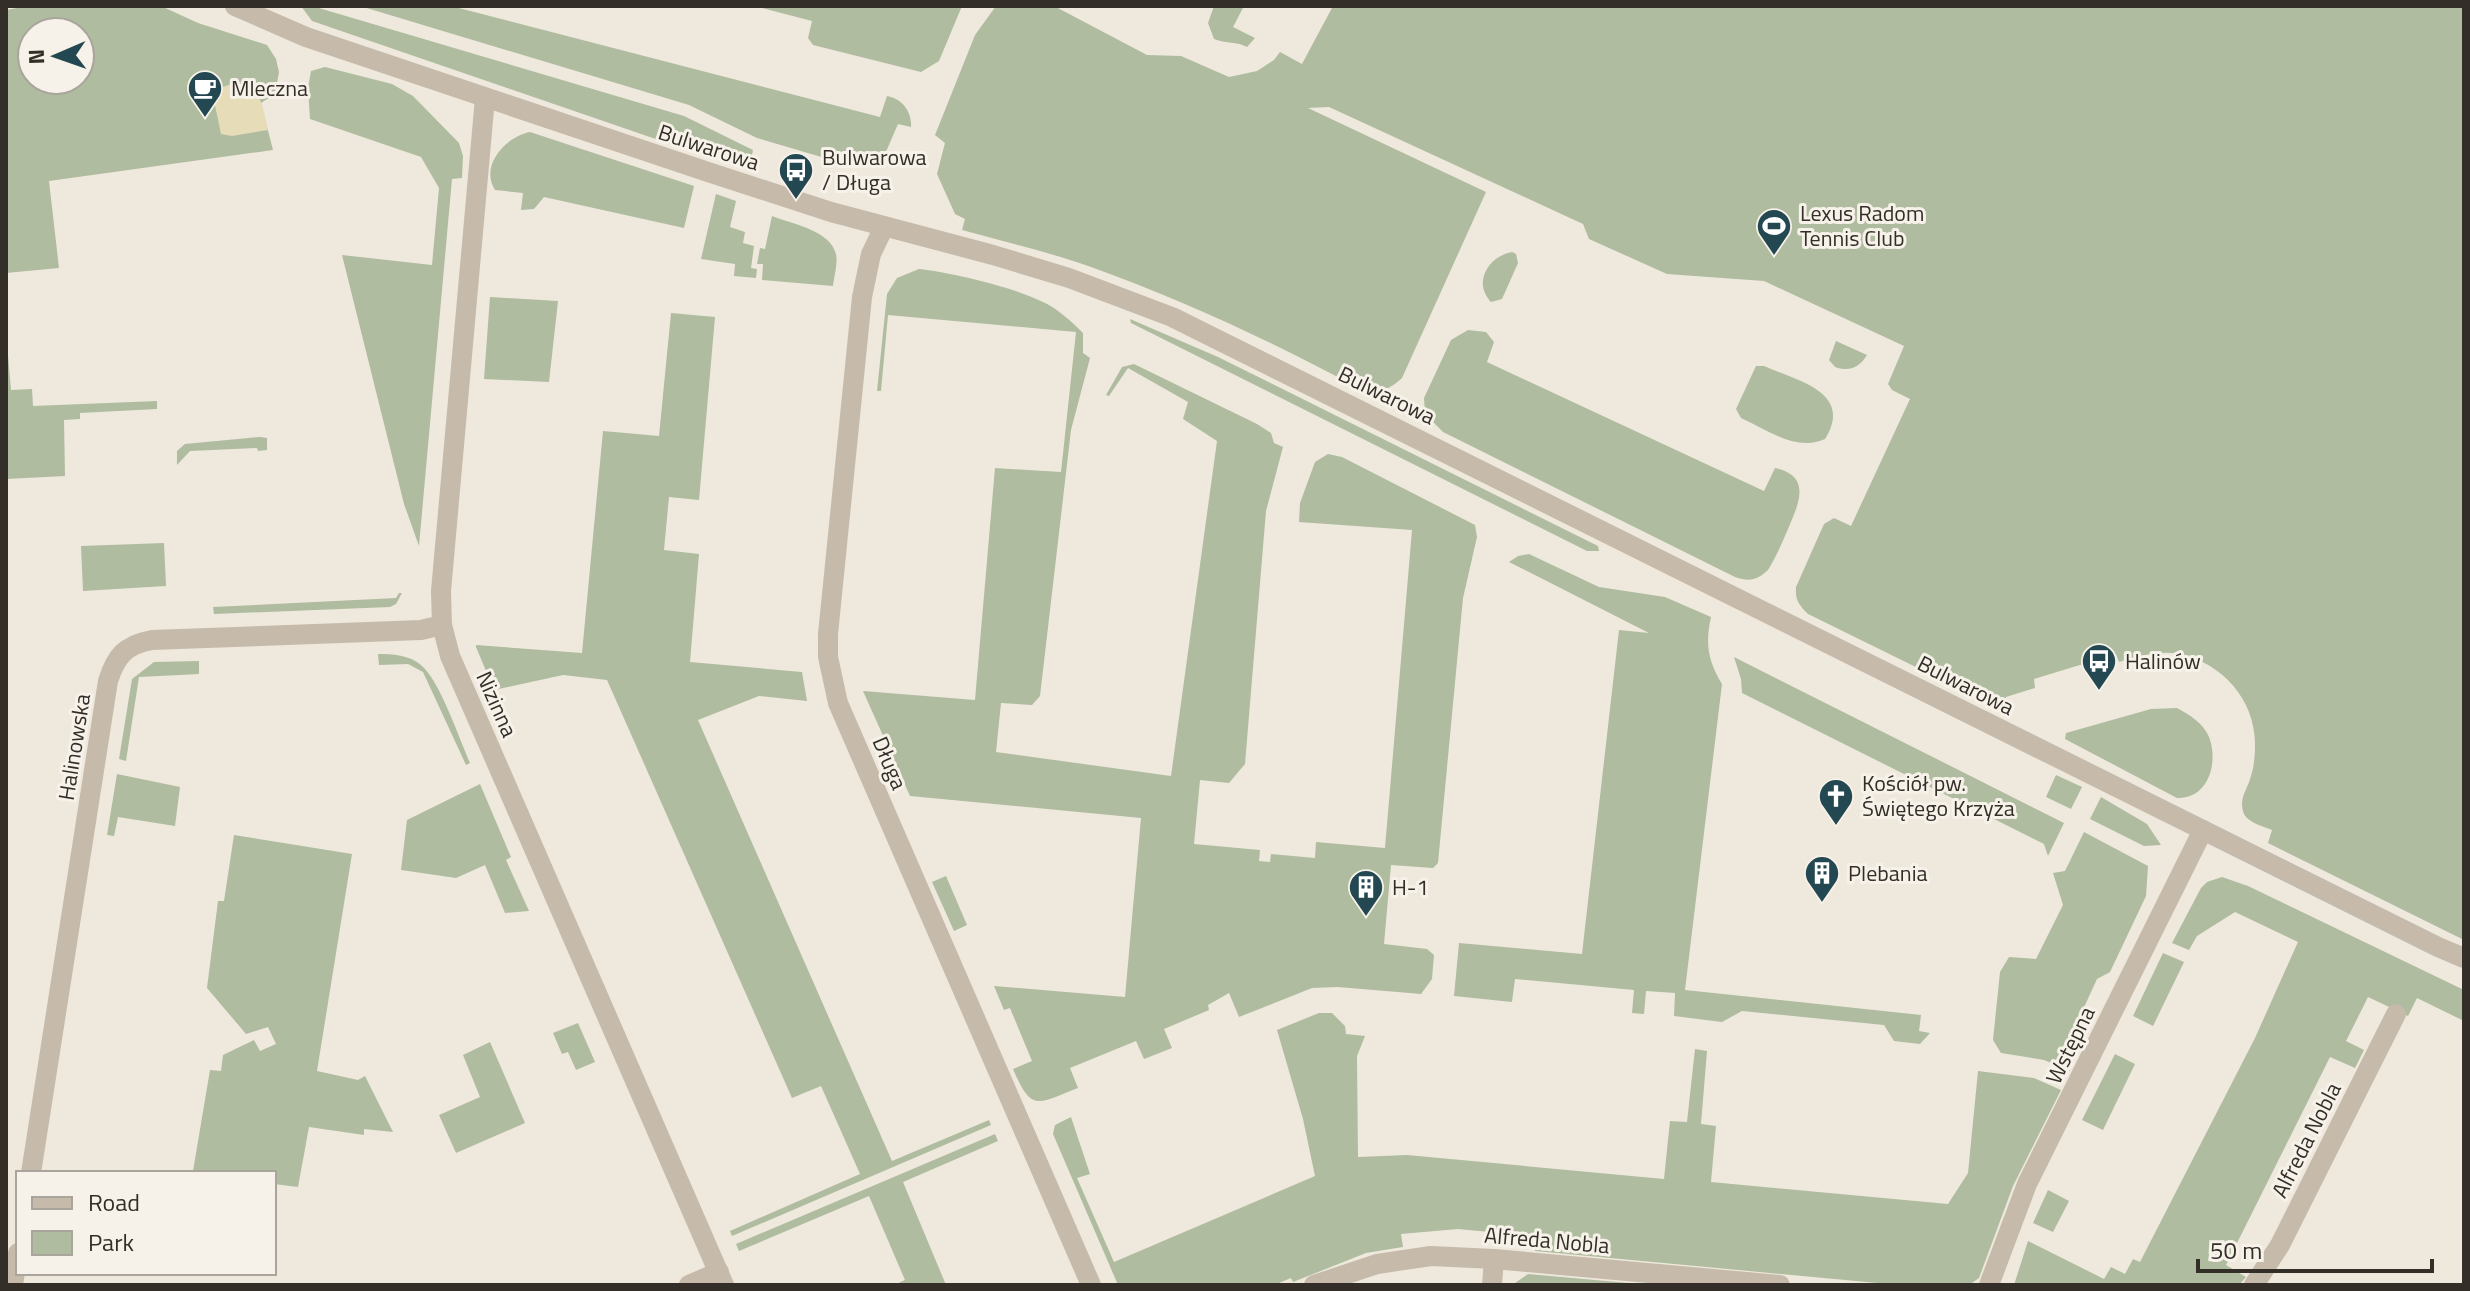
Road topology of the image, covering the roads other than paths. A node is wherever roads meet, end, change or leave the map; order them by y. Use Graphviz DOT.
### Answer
graph roads {
  1 [pos="235,6"];
  2 [pos="485,98"];
  3 [pos="884,227"];
  4 [pos="442,625"];
  5 [pos="2203,830"];
  6 [pos="2464,958"];
  7 [pos="2396,1014"];
  8 [pos="31,1171"];
  9 [pos="1494,1259"];
  10 [pos="722,1279"];
  11 [pos="1721,1282"];
  12 [pos="689,1285"];
  13 [pos="1091,1285"];
  14 [pos="1314,1285"];
  15 [pos="1492,1285"];
  16 [pos="1780,1285"];
  17 [pos="1989,1285"];
  18 [pos="2254,1285"];
  1 -- 2 [label="street, Bulwarowa"];
  2 -- 3 [label="street, Bulwarowa"];
  2 -- 4 [label="street, Nizinna"];
  3 -- 5 [label="street, Bulwarowa"];
  3 -- 13 [label="street, Długa"];
  4 -- 8 [label="street, Halinowska"];
  4 -- 10 [label="street, Nizinna"];
  5 -- 6 [label="street, Bulwarowa"];
  5 -- 17 [label="street, Wstępna"];
  7 -- 18 [label="street, Alfreda Nobla"];
  9 -- 11 [label="street, Alfreda Nobla"];
  9 -- 14 [label="street, Alfreda Nobla"];
  9 -- 15 [label="street"];
  10 -- 12 [label="street"];
  11 -- 16 [label="street, Alfreda Nobla"];
}
